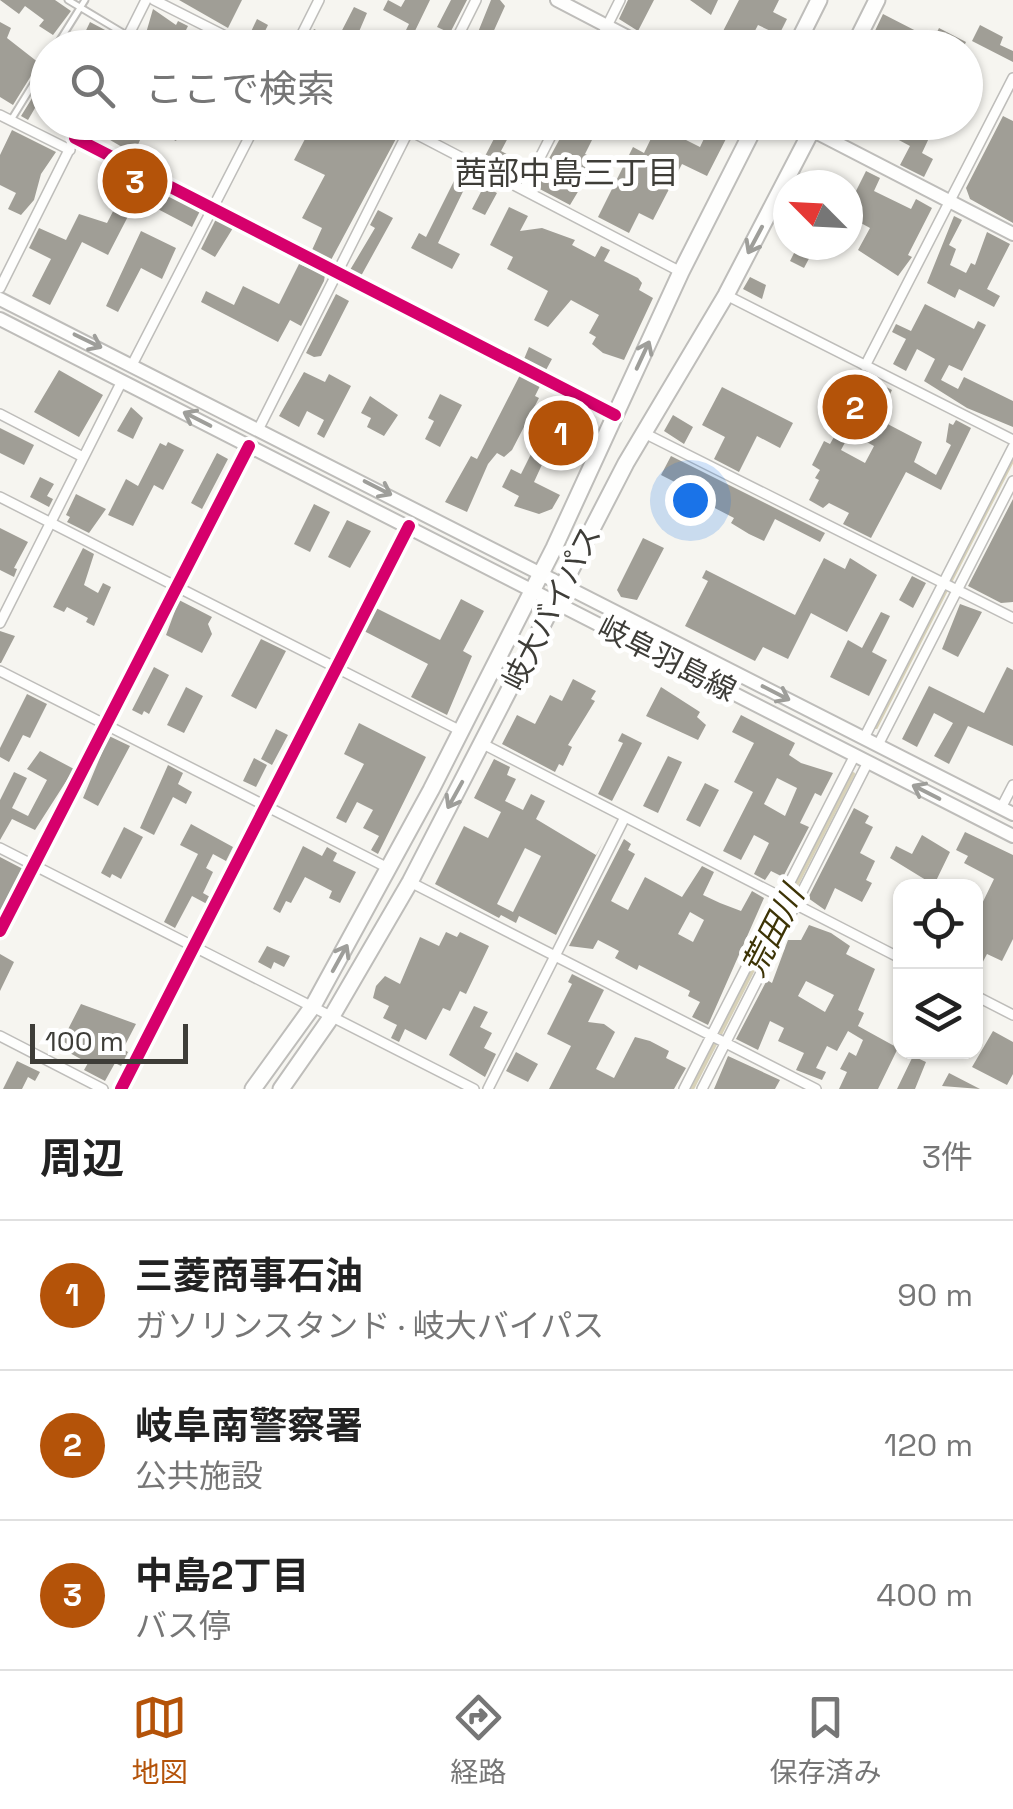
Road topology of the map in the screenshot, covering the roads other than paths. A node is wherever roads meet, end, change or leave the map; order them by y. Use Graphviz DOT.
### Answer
graph roads {
  1 [pos="68,0"];
  2 [pos="85,0"];
  3 [pos="146,0"];
  4 [pos="154,0"];
  5 [pos="319,0"];
  6 [pos="476,0"];
  7 [pos="556,0"];
  8 [pos="620,0"];
  9 [pos="819,0"];
  10 [pos="877,0"];
  11 [pos="79,8"];
  12 [pos="607,26"];
  13 [pos="66,30"];
  14 [pos="118,30"];
  15 [pos="131,30"];
  16 [pos="214,30"];
  17 [pos="304,30"];
  18 [pos="461,30"];
  19 [pos="605,30"];
  20 [pos="615,30"];
  21 [pos="804,30"];
  22 [pos="862,30"];
  23 [pos="1013,78"];
  24 [pos="30,89"];
  25 [pos="0,114"];
  26 [pos="11,120"];
  27 [pos="30,130"];
  28 [pos="983,137"];
  29 [pos="50,140"];
  30 [pos="75,140"];
  31 [pos="80,140"];
  32 [pos="248,140"];
  33 [pos="404,140"];
  34 [pos="435,140"];
  35 [pos="549,140"];
  36 [pos="748,140"];
  37 [pos="807,140"];
  38 [pos="838,140"];
  39 [pos="981,140"];
  40 [pos="70,150"];
  41 [pos="524,189"];
  42 [pos="950,201"];
  43 [pos="213,208"];
  44 [pos="1013,234"];
  45 [pos="337,272"];
  46 [pos="681,272"];
  47 [pos="0,288"];
  48 [pos="726,295"];
  49 [pos="0,298"];
  50 [pos="0,318"];
  51 [pos="133,364"];
  52 [pos="865,366"];
  53 [pos="122,381"];
  54 [pos="0,414"];
  55 [pos="615,415"];
  56 [pos="259,428"];
  57 [pos="646,434"];
  58 [pos="1013,443"];
  59 [pos="249,446"];
  60 [pos="84,457"];
  61 [pos="1013,481"];
  62 [pos="0,497"];
  63 [pos="50,523"];
  64 [pos="409,526"];
  65 [pos="542,572"];
  66 [pos="565,584"];
  67 [pos="950,586"];
  68 [pos="176,587"];
  69 [pos="532,591"];
  70 [pos="556,603"];
  71 [pos="1013,618"];
  72 [pos="0,623"];
  73 [pos="334,669"];
  74 [pos="0,671"];
  75 [pos="106,724"];
  76 [pos="461,731"];
  77 [pos="864,738"];
  78 [pos="484,744"];
  79 [pos="878,745"];
  80 [pos="862,759"];
  81 [pos="1013,784"];
  82 [pos="266,807"];
  83 [pos="1007,811"];
  84 [pos="625,817"];
  85 [pos="1013,836"];
  86 [pos="0,848"];
  87 [pos="34,864"];
  88 [pos="390,869"];
  89 [pos="410,882"];
  90 [pos="789,901"];
  91 [pos="0,930"];
  92 [pos="194,945"];
  93 [pos="556,954"];
  94 [pos="893,954"];
  95 [pos="983,1000"];
  96 [pos="312,1006"];
  97 [pos="1013,1015"];
  98 [pos="332,1016"];
  99 [pos="0,1036"];
  100 [pos="719,1039"];
  101 [pos="283,1087"];
  102 [pos="104,1089"];
  103 [pos="121,1089"];
  104 [pos="252,1089"];
  105 [pos="474,1089"];
  106 [pos="488,1089"];
  107 [pos="684,1089"];
  108 [pos="702,1089"];
  109 [pos="816,1089"];
  1 -- 11 [label="lane"];
  2 -- 11 [label="lane"];
  3 -- 15 [label="street"];
  4 -- 16 [label="street"];
  5 -- 17 [label="street"];
  6 -- 18 [label="street"];
  7 -- 12 [label="main road"];
  8 -- 12 [label="street"];
  9 -- 21 [label="highway"];
  10 -- 22 [label="highway"];
  11 -- 13 [label="lane"];
  11 -- 14 [label="lane"];
  12 -- 19 [label="street"];
  12 -- 20 [label="main road"];
  23 -- 28 [label="street"];
  24 -- 26 [label="lane"];
  25 -- 26 [label="street"];
  26 -- 27 [label="street"];
  29 -- 40 [label="street"];
  30 -- 40 [label="street"];
  31 -- 43 [label="street"];
  32 -- 43 [label="street"];
  33 -- 45 [label="street"];
  34 -- 41 [label="street"];
  35 -- 41 [label="street"];
  36 -- 46 [label="highway, 岐大バイパス"];
  37 -- 48 [label="highway, 岐大バイパス, one-way"];
  38 -- 42 [label="main road"];
  39 -- 42 [label="street"];
  40 -- 47 [label="street"];
  41 -- 46 [label="street"];
  42 -- 44 [label="main road"];
  42 -- 52 [label="street"];
  43 -- 45 [label="street"];
  43 -- 51 [label="street"];
  45 -- 55 [label="street"];
  45 -- 56 [label="street"];
  55 -- 46 [label="highway, 岐大バイパス, one-way"];
  48 -- 52 [label="street"];
  48 -- 57 [label="highway, 岐大バイパス"];
  49 -- 51 [label="main road, 岐阜羽島線, one-way"];
  50 -- 53 [label="main road, 岐阜羽島線"];
  51 -- 56 [label="main road, 岐阜羽島線"];
  52 -- 58 [label="street"];
  59 -- 53 [label="main road, 岐阜羽島線, one-way"];
  53 -- 60 [label="street"];
  54 -- 60 [label="street"];
  55 -- 65 [label="highway, 岐大バイパス"];
  56 -- 65 [label="main road, 岐阜羽島線, one-way"];
  57 -- 66 [label="highway, 岐大バイパス"];
  57 -- 67 [label="street"];
  58 -- 67 [label="street"];
  59 -- 64 [label="main road, 岐阜羽島線"];
  59 -- 68 [label="street"];
  60 -- 63 [label="street"];
  61 -- 67 [label="street"];
  62 -- 63 [label="street"];
  63 -- 68 [label="street"];
  63 -- 72 [label="street"];
  64 -- 69 [label="main road, 岐阜羽島線"];
  64 -- 73 [label="street"];
  65 -- 66 [label="main road, 岐阜羽島線"];
  65 -- 69 [label="highway, 岐大バイパス"];
  66 -- 70 [label="highway, 岐大バイパス"];
  66 -- 77 [label="main road, 岐阜羽島線, one-way"];
  67 -- 71 [label="street"];
  67 -- 77 [label="street"];
  67 -- 79 [label="street"];
  68 -- 73 [label="street"];
  68 -- 75 [label="street"];
  69 -- 70 [label="main road, 岐阜羽島線"];
  69 -- 76 [label="highway, 岐大バイパス"];
  70 -- 78 [label="highway, 岐大バイパス"];
  70 -- 80 [label="main road, 岐阜羽島線"];
  73 -- 76 [label="street"];
  73 -- 82 [label="street"];
  74 -- 75 [label="street"];
  75 -- 82 [label="street"];
  75 -- 87 [label="street"];
  76 -- 88 [label="highway, 岐大バイパス"];
  77 -- 79 [label="main road, 岐阜羽島線"];
  78 -- 84 [label="street"];
  78 -- 89 [label="highway, 岐大バイパス, one-way"];
  79 -- 83 [label="main road, 岐阜羽島線"];
  85 -- 80 [label="main road, 岐阜羽島線, one-way"];
  80 -- 90 [label="street"];
  80 -- 90 [label="street"];
  81 -- 83 [label="street"];
  82 -- 88 [label="street"];
  82 -- 92 [label="street"];
  84 -- 90 [label="street"];
  84 -- 93 [label="street"];
  86 -- 87 [label="street"];
  87 -- 91 [label="street"];
  87 -- 92 [label="street"];
  96 -- 88 [label="highway, 岐大バイパス, one-way"];
  89 -- 93 [label="street"];
  89 -- 98 [label="highway, 岐大バイパス"];
  90 -- 94 [label="street"];
  90 -- 100 [label="street"];
  90 -- 100 [label="street"];
  92 -- 96 [label="street"];
  92 -- 103 [label="street"];
  93 -- 100 [label="street"];
  93 -- 106 [label="street"];
  95 -- 97 [label="street"];
  96 -- 98 [label="street"];
  96 -- 104 [label="highway, 岐大バイパス"];
  98 -- 101 [label="highway, 岐大バイパス"];
  98 -- 105 [label="street"];
  99 -- 102 [label="street"];
  100 -- 107 [label="street"];
  100 -- 108 [label="street"];
  100 -- 109 [label="street"];
}
